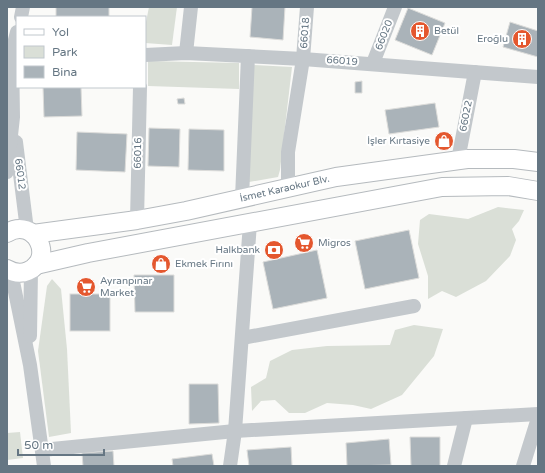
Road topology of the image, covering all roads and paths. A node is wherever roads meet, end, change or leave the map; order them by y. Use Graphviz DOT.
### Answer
graph roads {
  1 [pos="191,7"];
  2 [pos="306,7"];
  3 [pos="395,7"];
  4 [pos="16,36"];
  5 [pos="12,53"];
  6 [pos="186,53"];
  7 [pos="146,55"];
  8 [pos="248,56"];
  9 [pos="303,59"];
  10 [pos="374,64"];
  11 [pos="475,72"];
  12 [pos="538,77"];
  13 [pos="140,88"];
  14 [pos="12,118"];
  15 [pos="458,160"];
  16 [pos="538,162"];
  17 [pos="7,172"];
  18 [pos="288,188"];
  19 [pos="538,191"];
  20 [pos="242,198"];
  21 [pos="137,220"];
  22 [pos="250,223"];
  23 [pos="30,232"];
  24 [pos="7,233"];
  25 [pos="34,268"];
  26 [pos="9,270"];
  27 [pos="414,306"];
  28 [pos="242,338"];
  29 [pos="30,365"];
  30 [pos="538,414"];
  31 [pos="466,418"];
  32 [pos="538,418"];
  33 [pos="235,431"];
  34 [pos="42,450"];
  35 [pos="44,466"];
  36 [pos="230,466"];
  37 [pos="454,466"];
  38 [pos="523,466"];
  1 -- 6 [label="street"];
  2 -- 9 [label="street, 66018"];
  3 -- 10 [label="street, 66020"];
  4 -- 5 [label="street, 66012"];
  5 -- 14 [label="street, 66012"];
  6 -- 7 [label="street, 66019"];
  6 -- 8 [label="street, 66019"];
  8 -- 9 [label="street, 66019"];
  8 -- 20 [label="street"];
  9 -- 10 [label="street, 66019"];
  9 -- 18 [label="street, 66018"];
  10 -- 11 [label="street, 66019"];
  11 -- 12 [label="street, 66019"];
  11 -- 15 [label="street, 66022"];
  13 -- 21 [label="street, 66016"];
  14 -- 17 [label="street, 66012"];
  14 -- 23 [label="street, 66012"];
  15 -- 16 [label="main road, İsmet Karaokur Blv."];
  15 -- 18 [label="main road, İsmet Karaokur Blv."];
  18 -- 20 [label="main road, İsmet Karaokur Blv."];
  19 -- 22 [label="main road"];
  20 -- 21 [label="main road, İsmet Karaokur Blv."];
  21 -- 23 [label="main road, İsmet Karaokur Blv."];
  22 -- 25 [label="main road"];
  22 -- 28 [label="street"];
  23 -- 24 [label="main road, İsmet Karaokur Blv."];
  23 -- 25 [label="main road"];
  25 -- 26 [label="main road"];
  25 -- 29 [label="street"];
  26 -- 29 [label="street"];
  27 -- 28 [label="street"];
  28 -- 33 [label="street"];
  29 -- 34 [label="street"];
  30 -- 31 [label="street"];
  31 -- 33 [label="street"];
  31 -- 37 [label="street"];
  32 -- 38 [label="street"];
  33 -- 34 [label="street"];
  33 -- 36 [label="street"];
  34 -- 35 [label="street"];
}
